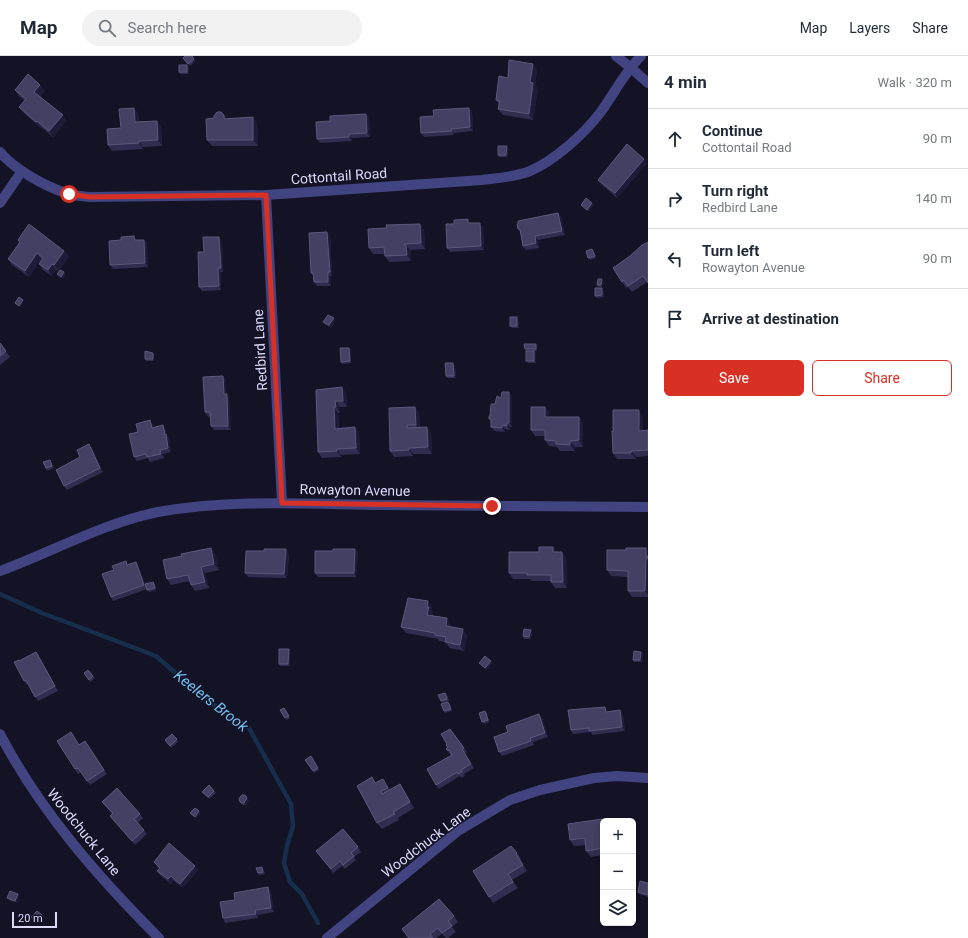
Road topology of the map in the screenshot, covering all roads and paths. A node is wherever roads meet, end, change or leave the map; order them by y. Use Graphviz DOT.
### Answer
graph roads {
  1 [pos="616,56"];
  2 [pos="640,56"];
  3 [pos="630,67"];
  4 [pos="648,83"];
  5 [pos="0,152"];
  6 [pos="22,171"];
  7 [pos="266,195"];
  8 [pos="0,202"];
  9 [pos="282,503"];
  10 [pos="648,507"];
  11 [pos="0,571"];
  12 [pos="0,734"];
  13 [pos="648,778"];
  14 [pos="159,938"];
  15 [pos="326,938"];
  1 -- 3 [label="street"];
  2 -- 3 [label="street, Cottontail Road"];
  3 -- 4 [label="street"];
  3 -- 7 [label="street, Cottontail Road"];
  5 -- 6 [label="street, Cottontail Road"];
  6 -- 7 [label="street, Cottontail Road"];
  6 -- 8 [label="street"];
  7 -- 9 [label="street, Redbird Lane"];
  9 -- 10 [label="street, Rowayton Avenue"];
  9 -- 11 [label="street, Rowayton Avenue"];
  12 -- 14 [label="street, Woodchuck Lane"];
  13 -- 15 [label="street, Woodchuck Lane"];
}
